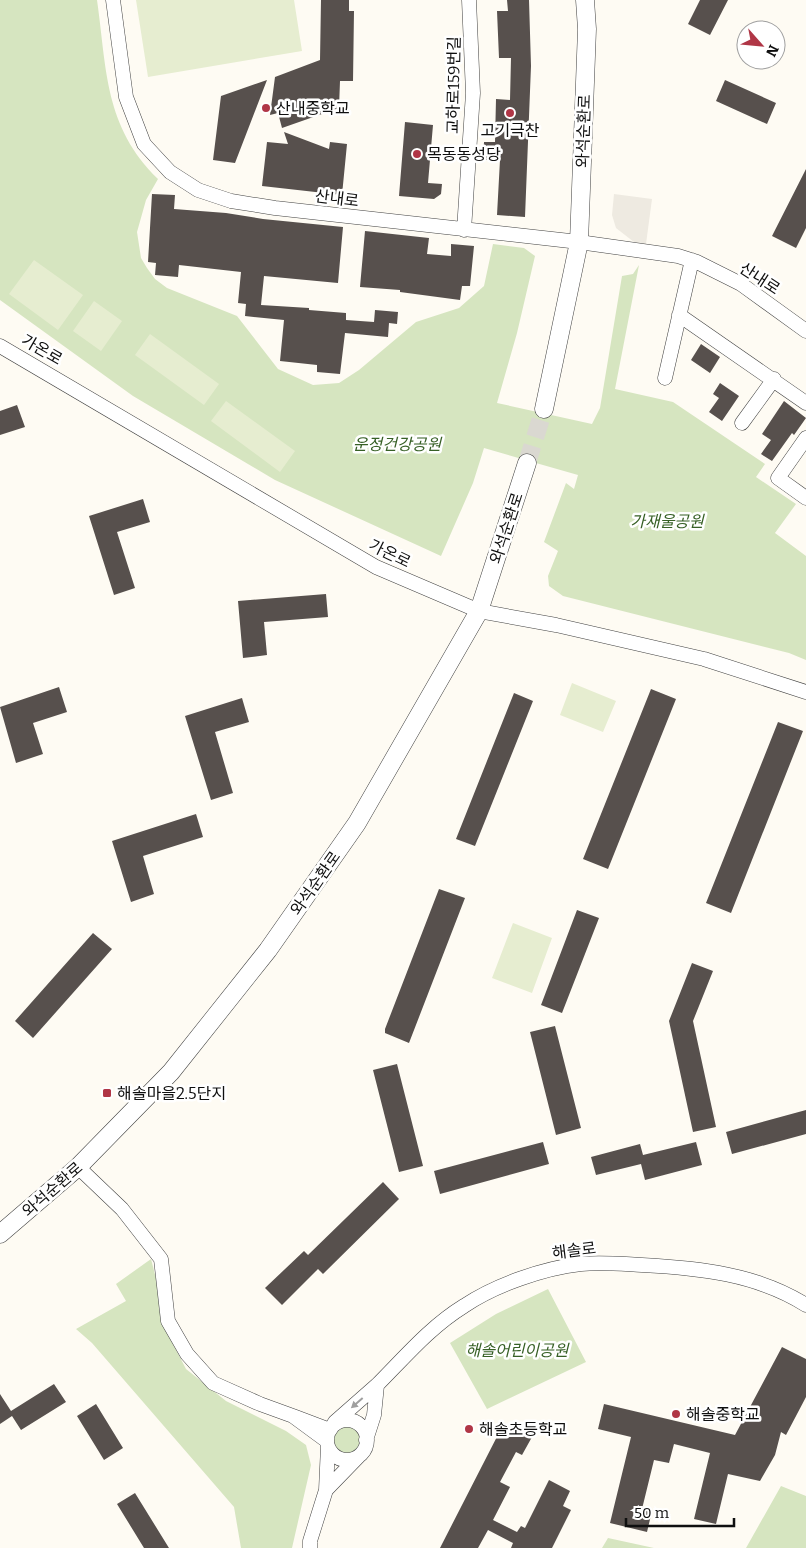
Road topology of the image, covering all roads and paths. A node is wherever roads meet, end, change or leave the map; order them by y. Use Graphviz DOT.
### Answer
graph roads {
  1 [pos="113,0"];
  2 [pos="469,0"];
  3 [pos="585,0"];
  4 [pos="464,230"];
  5 [pos="579,242"];
  6 [pos="692,260"];
  7 [pos="679,315"];
  8 [pos="806,331"];
  9 [pos="0,346"];
  10 [pos="665,378"];
  11 [pos="774,379"];
  12 [pos="806,403"];
  13 [pos="544,409"];
  14 [pos="742,423"];
  15 [pos="806,438"];
  16 [pos="527,463"];
  17 [pos="806,498"];
  18 [pos="479,611"];
  19 [pos="806,692"];
  20 [pos="78,1167"];
  21 [pos="0,1234"];
  22 [pos="806,1305"];
  23 [pos="377,1385"];
  24 [pos="328,1439"];
  25 [pos="366,1440"];
  26 [pos="358,1457"];
  27 [pos="326,1490"];
  28 [pos="310,1548"];
  1 -- 4 [label="street, 산내로"];
  2 -- 4 [label="street, 교하로159번길"];
  3 -- 5 [label="street, 와석순환로"];
  4 -- 5 [label="street, 산내로"];
  5 -- 6 [label="street, 산내로"];
  5 -- 13 [label="street, 와석순환로"];
  6 -- 7 [label="street"];
  6 -- 8 [label="street, 산내로"];
  7 -- 10 [label="street"];
  7 -- 11 [label="street"];
  9 -- 18 [label="street, 가온로"];
  11 -- 12 [label="street"];
  11 -- 14 [label="street"];
  15 -- 17 [label="street"];
  16 -- 18 [label="street, 와석순환로"];
  18 -- 19 [label="street, 가온로"];
  18 -- 20 [label="street, 와석순환로"];
  20 -- 21 [label="street, 와석순환로"];
  20 -- 24 [label="street"];
  22 -- 23 [label="street, 해솔로"];
  23 -- 24 [label="street, 해솔로, one-way"];
  23 -- 25 [label="street"];
  24 -- 25 [label="street"];
  24 -- 26 [label="street"];
  24 -- 27 [label="street"];
  25 -- 26 [label="street"];
  26 -- 27 [label="street"];
  27 -- 28 [label="street"];
}
